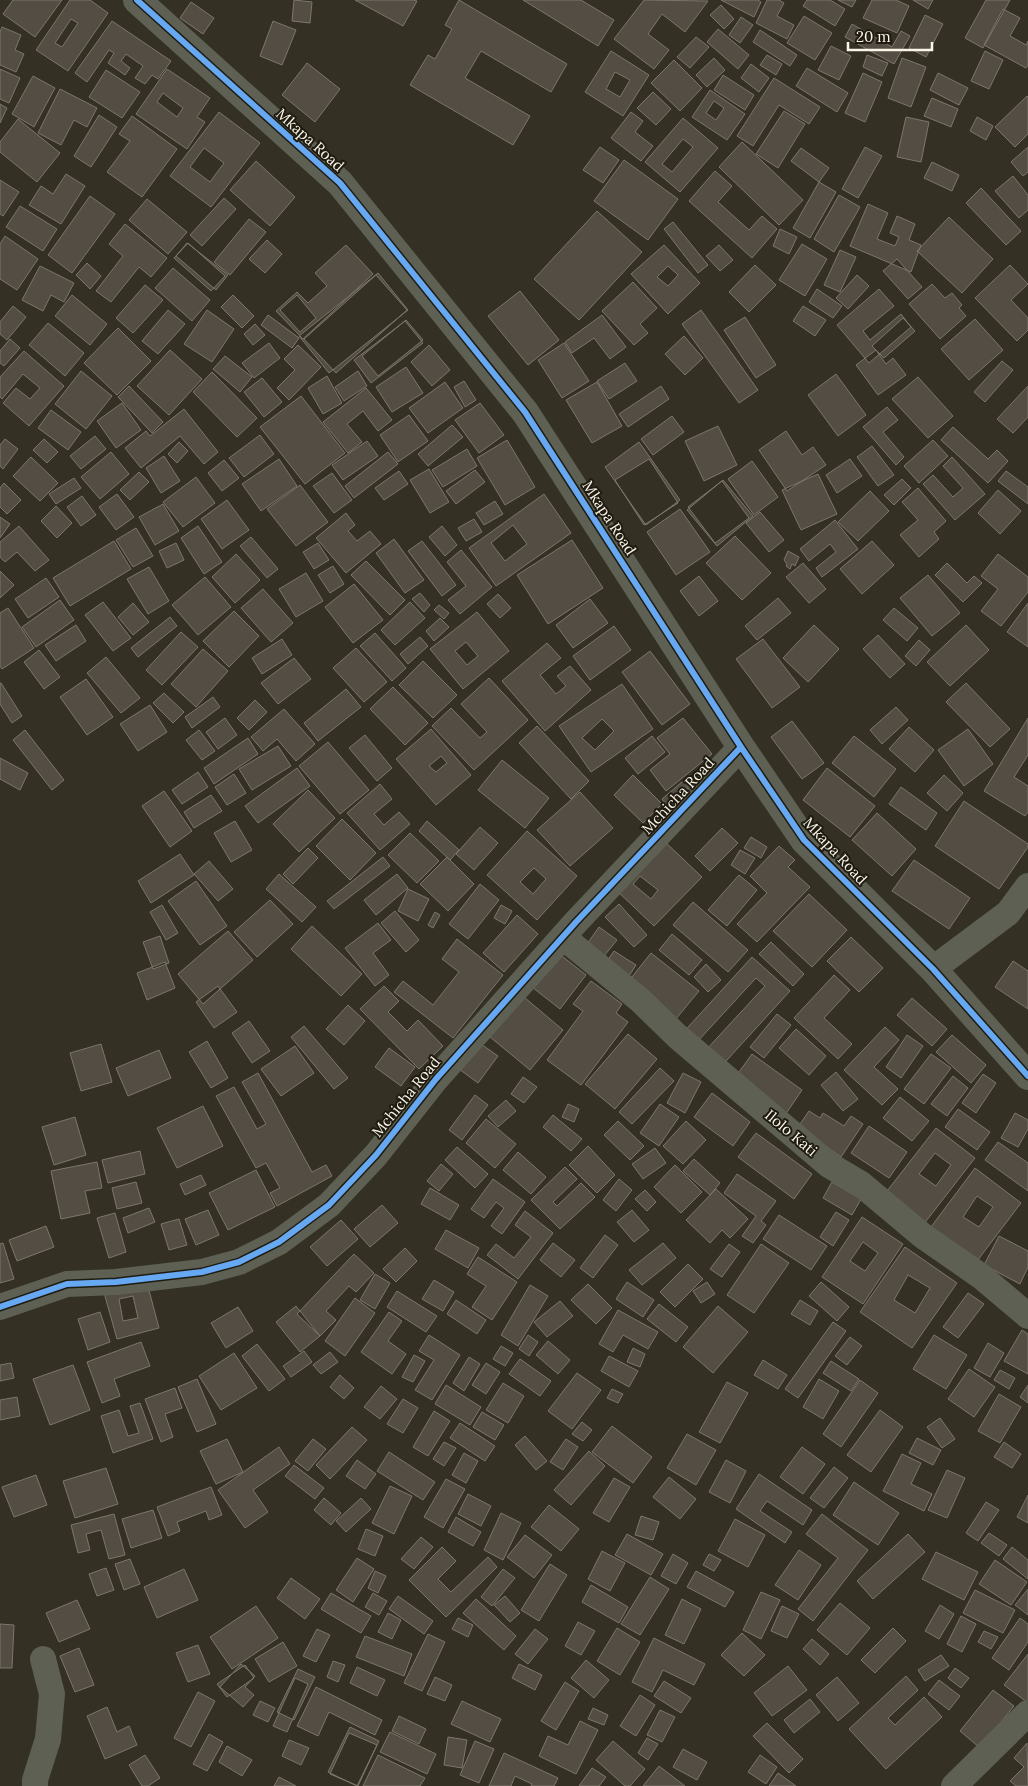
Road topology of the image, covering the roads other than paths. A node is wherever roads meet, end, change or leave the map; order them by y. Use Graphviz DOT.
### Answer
graph roads {
  1 [pos="137,0"];
  2 [pos="741,747"];
  3 [pos="1028,886"];
  4 [pos="1018,916"];
  5 [pos="563,937"];
  6 [pos="933,969"];
  7 [pos="1028,1076"];
  8 [pos="0,1307"];
  9 [pos="1028,1316"];
  10 [pos="44,1659"];
  11 [pos="1028,1712"];
  12 [pos="35,1786"];
  13 [pos="954,1786"];
  1 -- 2 [label="street, Mkapa Road"];
  2 -- 5 [label="street, Mchicha Road"];
  2 -- 6 [label="street, Mkapa Road"];
  3 -- 4 [label="street"];
  4 -- 6 [label="street"];
  5 -- 8 [label="street, Mchicha Road"];
  5 -- 9 [label="street, Ilolo Kati"];
  6 -- 7 [label="street, Mkapa Road"];
  10 -- 12 [label="street"];
  11 -- 13 [label="street"];
}
